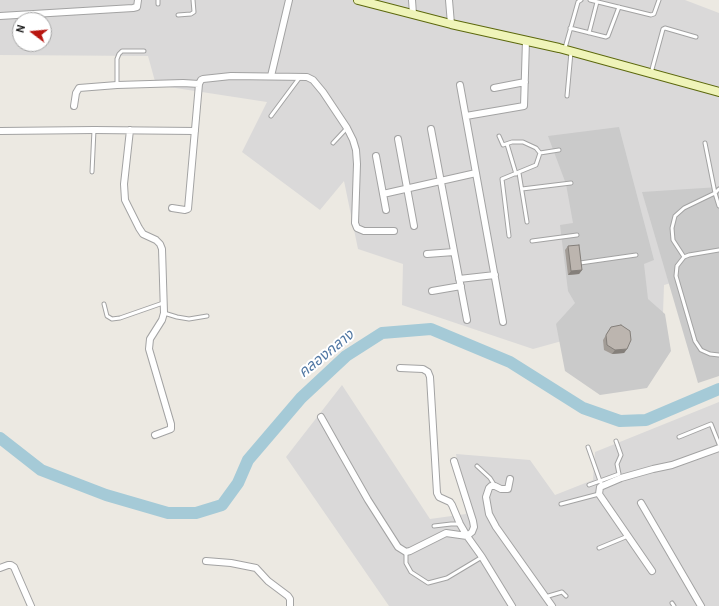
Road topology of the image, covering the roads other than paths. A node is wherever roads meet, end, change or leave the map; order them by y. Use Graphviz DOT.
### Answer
graph roads {
  1 [pos="138,0"];
  2 [pos="194,0"];
  3 [pos="289,0"];
  4 [pos="358,0"];
  5 [pos="412,0"];
  6 [pos="449,0"];
  7 [pos="581,0"];
  8 [pos="590,0"];
  9 [pos="658,0"];
  10 [pos="597,2"];
  11 [pos="619,8"];
  12 [pos="412,14"];
  13 [pos="178,15"];
  14 [pos="0,16"];
  15 [pos="452,24"];
  16 [pos="570,28"];
  17 [pos="589,33"];
  18 [pos="696,38"];
  19 [pos="526,40"];
  20 [pos="144,51"];
  21 [pos="568,51"];
  22 [pos="651,73"];
  23 [pos="271,76"];
  24 [pos="300,77"];
  25 [pos="525,82"];
  26 [pos="199,84"];
  27 [pos="117,85"];
  28 [pos="460,85"];
  29 [pos="494,88"];
  30 [pos="719,92"];
  31 [pos="567,96"];
  32 [pos="74,106"];
  33 [pos="271,116"];
  34 [pos="466,116"];
  35 [pos="347,128"];
  36 [pos="431,129"];
  37 [pos="94,130"];
  38 [pos="130,130"];
  39 [pos="0,131"];
  40 [pos="195,131"];
  41 [pos="500,136"];
  42 [pos="398,139"];
  43 [pos="334,143"];
  44 [pos="705,143"];
  45 [pos="507,144"];
  46 [pos="559,150"];
  47 [pos="540,153"];
  48 [pos="376,156"];
  49 [pos="92,172"];
  50 [pos="476,173"];
  51 [pos="518,173"];
  52 [pos="441,181"];
  53 [pos="571,183"];
  54 [pos="407,189"];
  55 [pos="719,189"];
  56 [pos="522,190"];
  57 [pos="715,193"];
  58 [pos="383,194"];
  59 [pos="719,206"];
  60 [pos="172,208"];
  61 [pos="386,210"];
  62 [pos="527,222"];
  63 [pos="414,226"];
  64 [pos="394,231"];
  65 [pos="578,235"];
  66 [pos="509,236"];
  67 [pos="532,240"];
  68 [pos="719,250"];
  69 [pos="454,252"];
  70 [pos="427,254"];
  71 [pos="636,256"];
  72 [pos="684,257"];
  73 [pos="580,263"];
  74 [pos="495,275"];
  75 [pos="459,279"];
  76 [pos="460,286"];
  77 [pos="432,291"];
  78 [pos="163,303"];
  79 [pos="104,304"];
  80 [pos="164,313"];
  81 [pos="207,316"];
  82 [pos="467,320"];
  83 [pos="503,322"];
  84 [pos="719,355"];
  85 [pos="400,368"];
  86 [pos="321,417"];
  87 [pos="155,435"];
  88 [pos="679,437"];
  89 [pos="616,441"];
  90 [pos="719,444"];
  91 [pos="588,447"];
  92 [pos="719,448"];
  93 [pos="454,461"];
  94 [pos="477,466"];
  95 [pos="510,478"];
  96 [pos="601,483"];
  97 [pos="589,485"];
  98 [pos="495,486"];
  99 [pos="599,494"];
  100 [pos="641,503"];
  101 [pos="561,504"];
  102 [pos="460,524"];
  103 [pos="434,526"];
  104 [pos="467,536"];
  105 [pos="628,536"];
  106 [pos="599,548"];
  107 [pos="406,552"];
  108 [pos="482,557"];
  109 [pos="206,561"];
  110 [pos="0,568"];
  111 [pos="652,571"];
  112 [pos="566,596"];
  113 [pos="546,597"];
  114 [pos="31,606"];
  115 [pos="290,606"];
  116 [pos="512,606"];
  117 [pos="552,606"];
  118 [pos="701,606"];
  1 -- 14 [label="street"];
  2 -- 13 [label="lane"];
  3 -- 23 [label="street"];
  4 -- 12 [label="main road"];
  5 -- 12 [label="street"];
  6 -- 15 [label="street"];
  7 -- 16 [label="lane"];
  8 -- 10 [label="lane"];
  9 -- 11 [label="lane"];
  10 -- 11 [label="lane"];
  10 -- 17 [label="lane"];
  11 -- 17 [label="lane"];
  12 -- 15 [label="main road"];
  15 -- 19 [label="main road"];
  16 -- 17 [label="lane"];
  16 -- 21 [label="lane"];
  18 -- 22 [label="lane"];
  19 -- 21 [label="main road"];
  19 -- 25 [label="street"];
  20 -- 27 [label="lane"];
  21 -- 22 [label="main road"];
  21 -- 31 [label="lane"];
  22 -- 30 [label="main road"];
  23 -- 24 [label="street"];
  23 -- 26 [label="street"];
  24 -- 33 [label="lane"];
  24 -- 35 [label="street"];
  25 -- 29 [label="street"];
  25 -- 34 [label="street"];
  26 -- 27 [label="street"];
  26 -- 40 [label="street"];
  27 -- 32 [label="street"];
  28 -- 34 [label="street"];
  34 -- 50 [label="street"];
  35 -- 43 [label="lane"];
  35 -- 64 [label="street"];
  36 -- 52 [label="street"];
  37 -- 38 [label="street"];
  37 -- 39 [label="street"];
  37 -- 49 [label="lane"];
  38 -- 40 [label="street"];
  38 -- 78 [label="street"];
  40 -- 60 [label="street"];
  41 -- 45 [label="lane"];
  42 -- 54 [label="street"];
  44 -- 57 [label="lane"];
  45 -- 47 [label="lane"];
  45 -- 51 [label="lane"];
  46 -- 47 [label="lane"];
  47 -- 51 [label="lane"];
  48 -- 58 [label="street"];
  50 -- 52 [label="street"];
  50 -- 74 [label="street"];
  51 -- 56 [label="lane"];
  51 -- 66 [label="lane"];
  52 -- 54 [label="street"];
  52 -- 69 [label="street"];
  53 -- 56 [label="lane"];
  54 -- 58 [label="street"];
  54 -- 63 [label="street"];
  55 -- 57 [label="lane"];
  56 -- 62 [label="lane"];
  57 -- 59 [label="lane"];
  57 -- 72 [label="lane"];
  58 -- 61 [label="street"];
  65 -- 67 [label="lane"];
  68 -- 72 [label="lane"];
  69 -- 70 [label="street"];
  69 -- 75 [label="street"];
  71 -- 73 [label="lane"];
  72 -- 84 [label="lane"];
  74 -- 75 [label="street"];
  74 -- 83 [label="street"];
  75 -- 76 [label="street"];
  76 -- 77 [label="street"];
  76 -- 82 [label="street"];
  78 -- 79 [label="lane"];
  78 -- 80 [label="street"];
  80 -- 81 [label="lane"];
  80 -- 87 [label="street"];
  85 -- 102 [label="street"];
  86 -- 107 [label="street"];
  88 -- 90 [label="lane"];
  89 -- 96 [label="lane"];
  91 -- 96 [label="lane"];
  92 -- 96 [label="street"];
  93 -- 104 [label="street"];
  94 -- 98 [label="lane"];
  95 -- 98 [label="street"];
  96 -- 97 [label="lane"];
  96 -- 99 [label="street"];
  98 -- 113 [label="street"];
  99 -- 101 [label="lane"];
  99 -- 105 [label="street"];
  100 -- 118 [label="street"];
  102 -- 103 [label="lane"];
  102 -- 104 [label="street"];
  104 -- 107 [label="street"];
  104 -- 108 [label="street"];
  105 -- 106 [label="lane"];
  105 -- 111 [label="street"];
  107 -- 108 [label="lane"];
  108 -- 116 [label="street"];
  109 -- 115 [label="street"];
  110 -- 114 [label="street"];
  112 -- 113 [label="lane"];
  113 -- 117 [label="street"];
}
